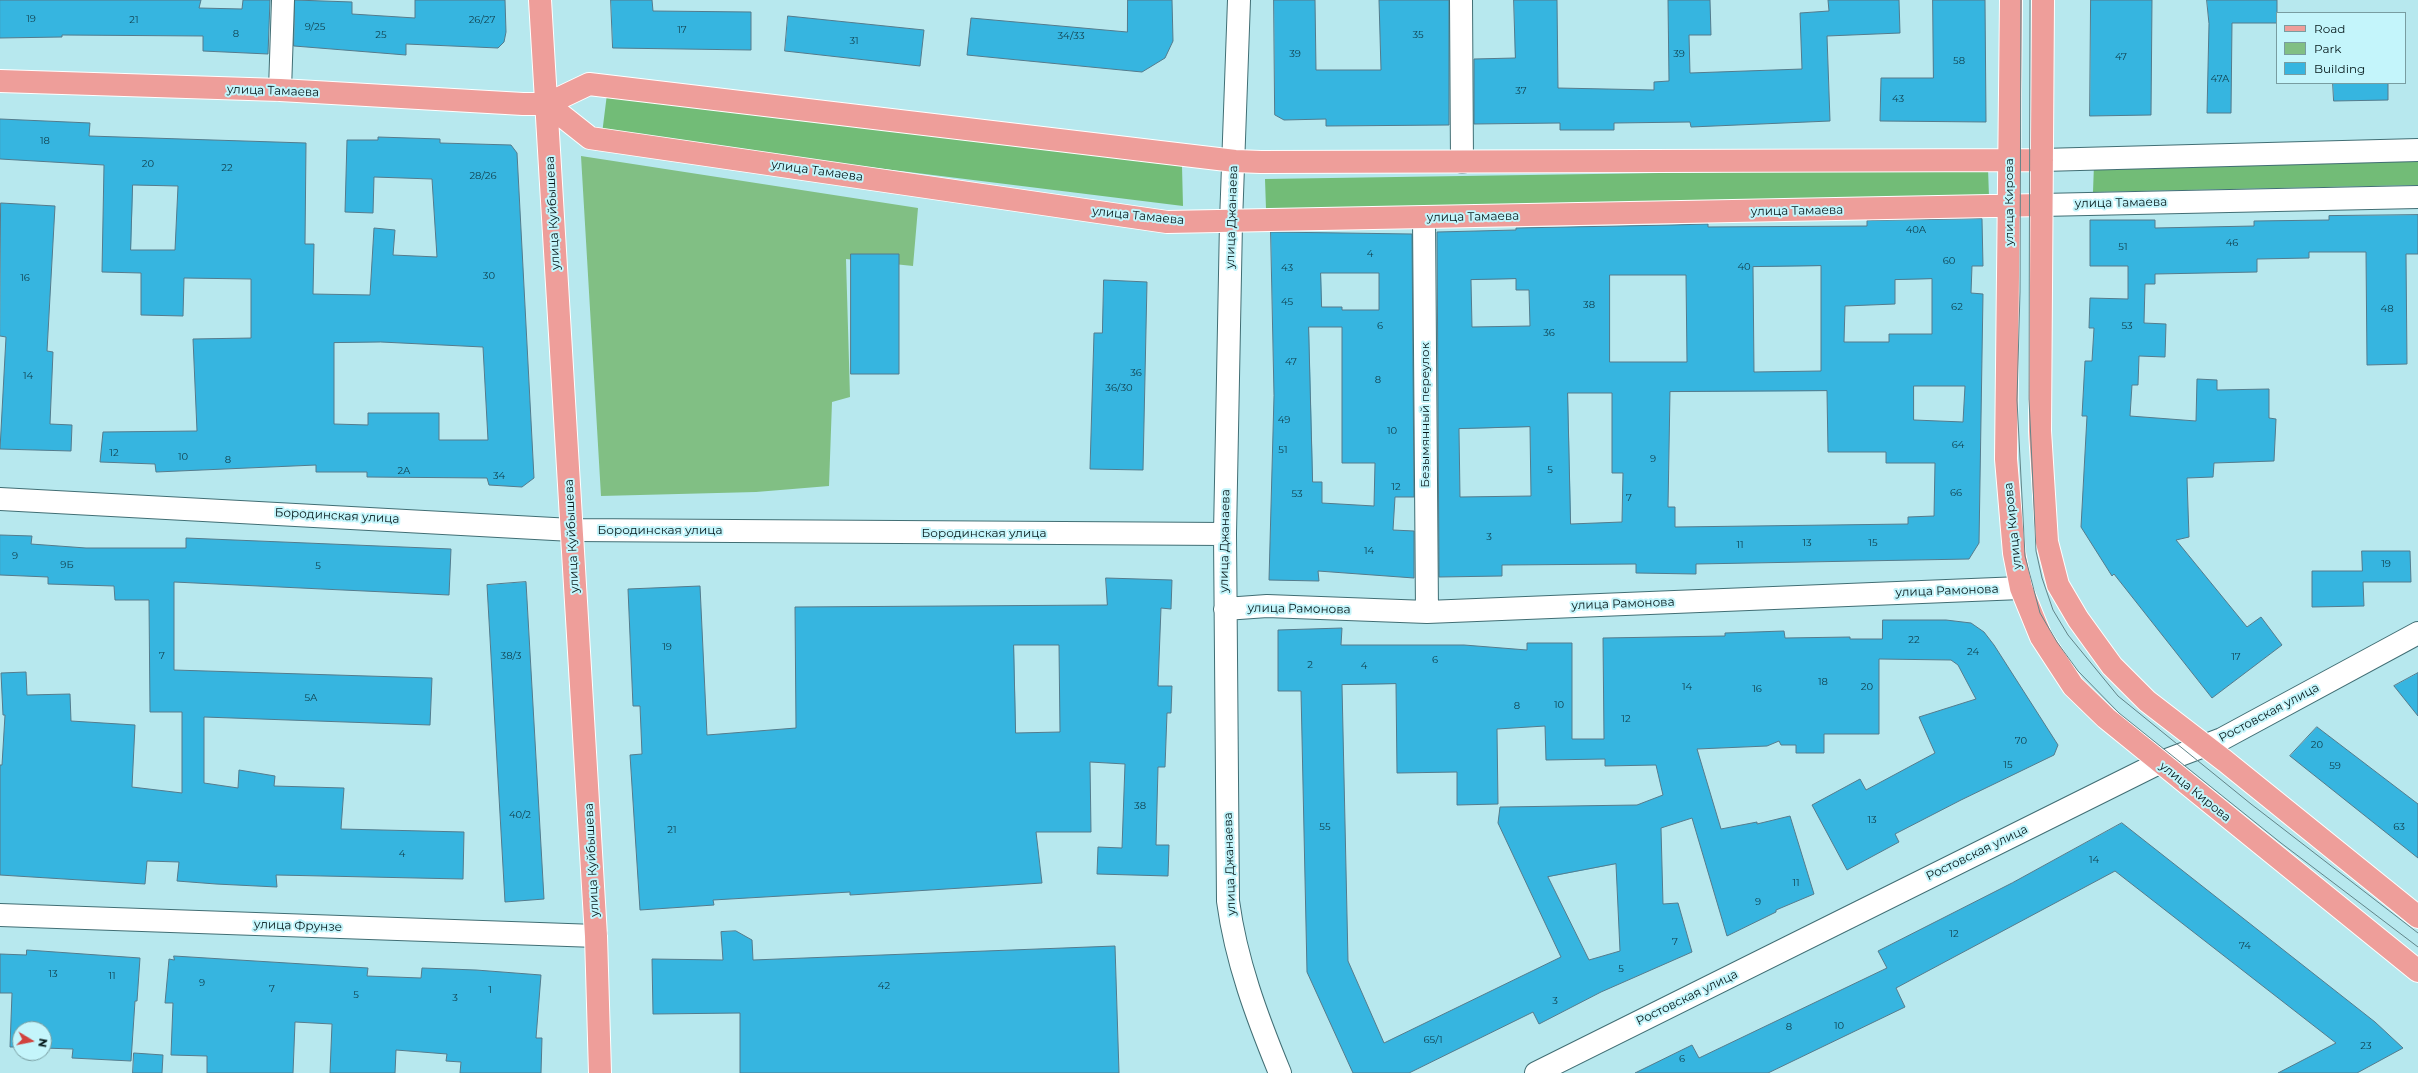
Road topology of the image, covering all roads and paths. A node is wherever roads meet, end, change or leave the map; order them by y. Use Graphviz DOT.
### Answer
graph roads {
  1 [pos="283,0"];
  2 [pos="540,0"];
  3 [pos="1240,0"];
  4 [pos="1461,0"];
  5 [pos="2010,0"];
  6 [pos="2043,0"];
  7 [pos="0,82"];
  8 [pos="280,90"];
  9 [pos="546,104"];
  10 [pos="2418,150"];
  11 [pos="2009,160"];
  12 [pos="2042,160"];
  13 [pos="1234,161"];
  14 [pos="1462,162"];
  15 [pos="2418,196"];
  16 [pos="2041,205"];
  17 [pos="2009,206"];
  18 [pos="1424,218"];
  19 [pos="1230,222"];
  20 [pos="0,499"];
  21 [pos="572,530"];
  22 [pos="1225,534"];
  23 [pos="2021,588"];
  24 [pos="1225,609"];
  25 [pos="1428,612"];
  26 [pos="2418,634"];
  27 [pos="2206,746"];
  28 [pos="2159,763"];
  29 [pos="0,915"];
  30 [pos="2418,917"];
  31 [pos="596,936"];
  32 [pos="2418,971"];
  33 [pos="600,1073"];
  34 [pos="1280,1073"];
  35 [pos="1536,1073"];
  1 -- 8 [label="street"];
  2 -- 9 [label="main road, улица Куйбышева"];
  3 -- 13 [label="street, улица Джанаева"];
  4 -- 14 [label="street"];
  5 -- 11 [label="main road, улица Кирова"];
  6 -- 12 [label="main road"];
  7 -- 8 [label="main road, улица Тамаева"];
  8 -- 9 [label="main road, улица Тамаева"];
  9 -- 13 [label="main road, улица Тамаева"];
  9 -- 19 [label="main road, улица Тамаева"];
  9 -- 21 [label="main road, улица Куйбышева"];
  10 -- 12 [label="street, улица Тамаева"];
  11 -- 12 [label="main road, улица Тамаева"];
  11 -- 14 [label="main road, улица Тамаева"];
  11 -- 17 [label="main road, улица Кирова"];
  12 -- 16 [label="main road"];
  13 -- 14 [label="main road, улица Тамаева"];
  13 -- 19 [label="street, улица Джанаева"];
  15 -- 16 [label="street, улица Тамаева"];
  16 -- 17 [label="main road, улица Тамаева"];
  16 -- 27 [label="main road"];
  17 -- 18 [label="main road, улица Тамаева"];
  17 -- 23 [label="main road, улица Кирова"];
  18 -- 19 [label="main road, улица Тамаева"];
  18 -- 25 [label="street, Безымянный переулок"];
  19 -- 22 [label="street, улица Джанаева"];
  20 -- 21 [label="street, Бородинская улица"];
  21 -- 22 [label="street, Бородинская улица"];
  21 -- 31 [label="main road, улица Куйбышева"];
  22 -- 24 [label="street, улица Джанаева"];
  23 -- 25 [label="street, улица Рамонова"];
  23 -- 28 [label="main road, улица Кирова"];
  24 -- 25 [label="street, улица Рамонова"];
  24 -- 34 [label="street, улица Джанаева"];
  26 -- 27 [label="street, Ростовская улица"];
  27 -- 28 [label="street, Ростовская улица"];
  27 -- 30 [label="main road"];
  28 -- 32 [label="main road, улица Кирова"];
  28 -- 35 [label="street, Ростовская улица"];
  29 -- 31 [label="street, улица Фрунзе"];
  31 -- 33 [label="main road, улица Куйбышева"];
}
